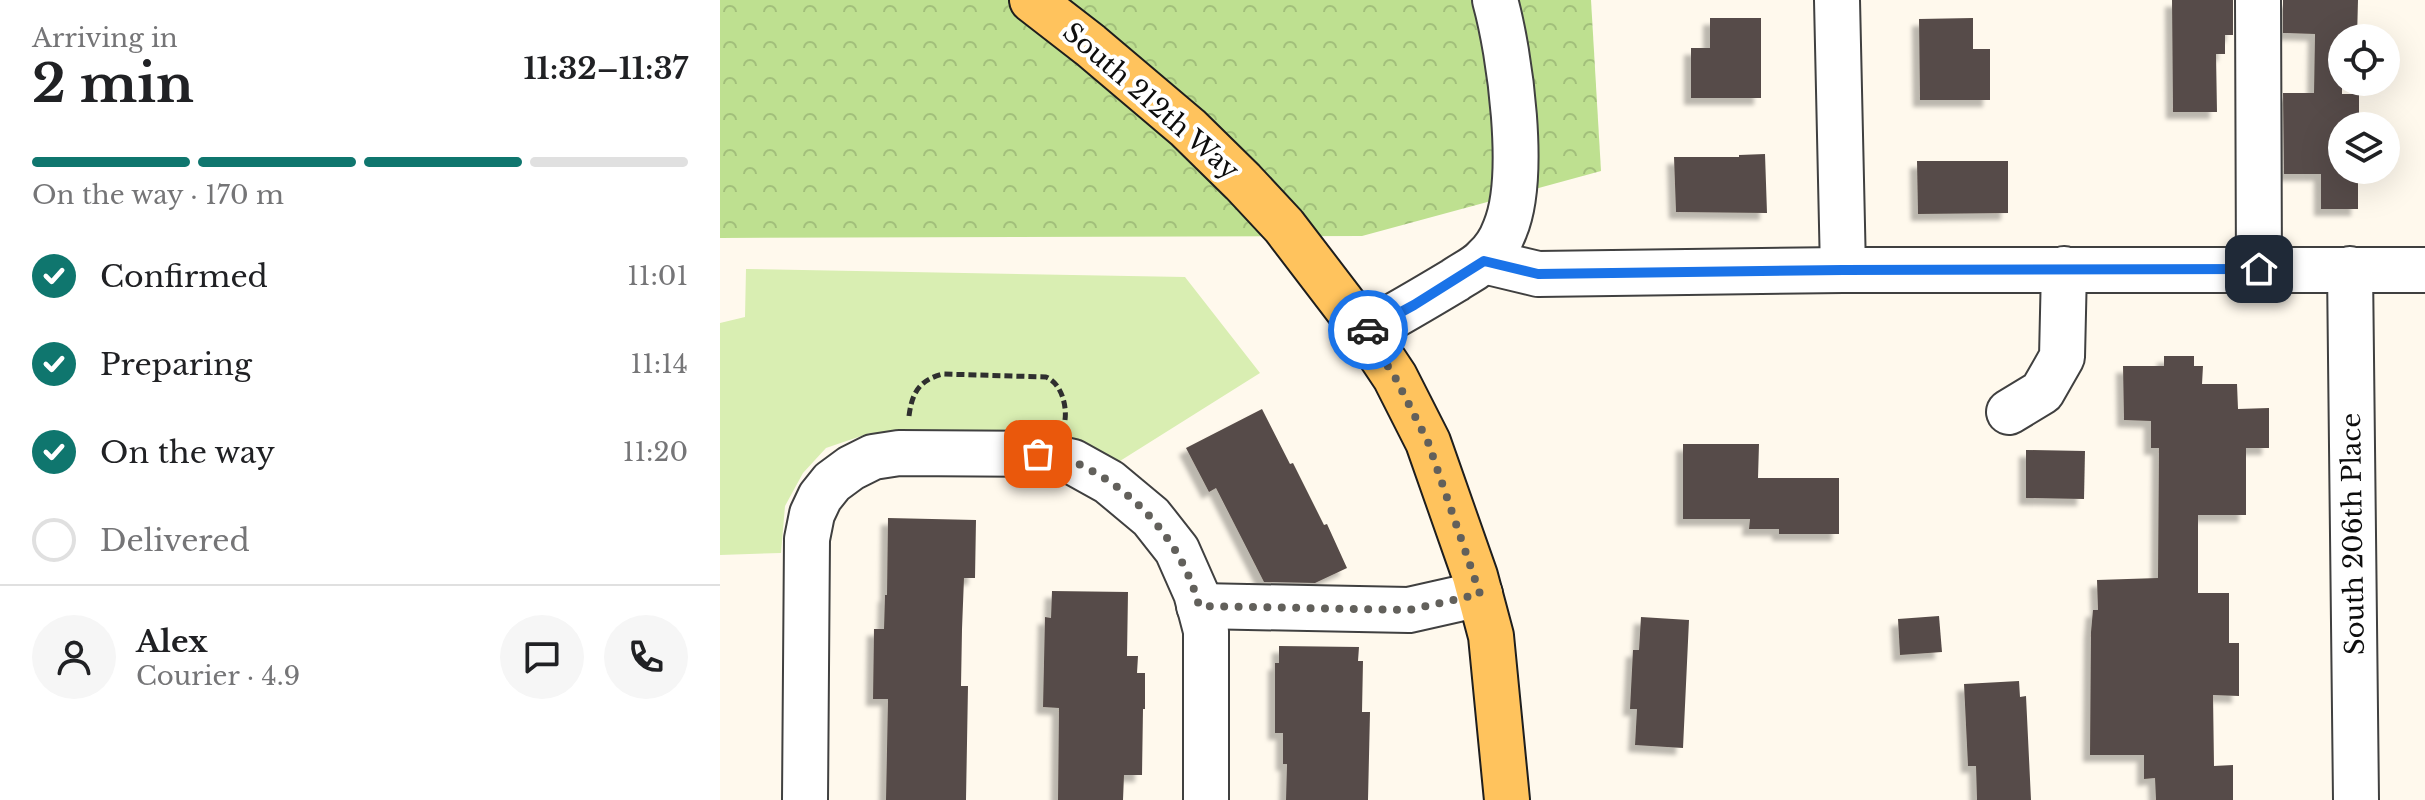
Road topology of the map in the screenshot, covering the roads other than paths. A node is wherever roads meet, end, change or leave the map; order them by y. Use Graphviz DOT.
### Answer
graph roads {
  1 [pos="1032,0"];
  2 [pos="1495,0"];
  3 [pos="1837,0"];
  4 [pos="2258,0"];
  5 [pos="1484,261"];
  6 [pos="2064,269"];
  7 [pos="2259,269"];
  8 [pos="2350,269"];
  9 [pos="1843,270"];
  10 [pos="2425,270"];
  11 [pos="1365,332"];
  12 [pos="2009,412"];
  13 [pos="1480,594"];
  14 [pos="1199,606"];
  15 [pos="805,800"];
  16 [pos="1206,800"];
  17 [pos="1507,800"];
  18 [pos="2356,800"];
  1 -- 11 [label="main road, South 212th Way"];
  2 -- 5 [label="street"];
  3 -- 9 [label="street"];
  4 -- 7 [label="street"];
  5 -- 9 [label="street"];
  5 -- 11 [label="street"];
  6 -- 7 [label="street"];
  6 -- 9 [label="street"];
  6 -- 12 [label="street"];
  7 -- 8 [label="street"];
  8 -- 10 [label="street"];
  8 -- 18 [label="street, South 206th Place"];
  11 -- 13 [label="main road, South 212th Way"];
  13 -- 14 [label="street"];
  13 -- 17 [label="main road, South 212th Way"];
  14 -- 15 [label="street"];
  14 -- 16 [label="street"];
}
